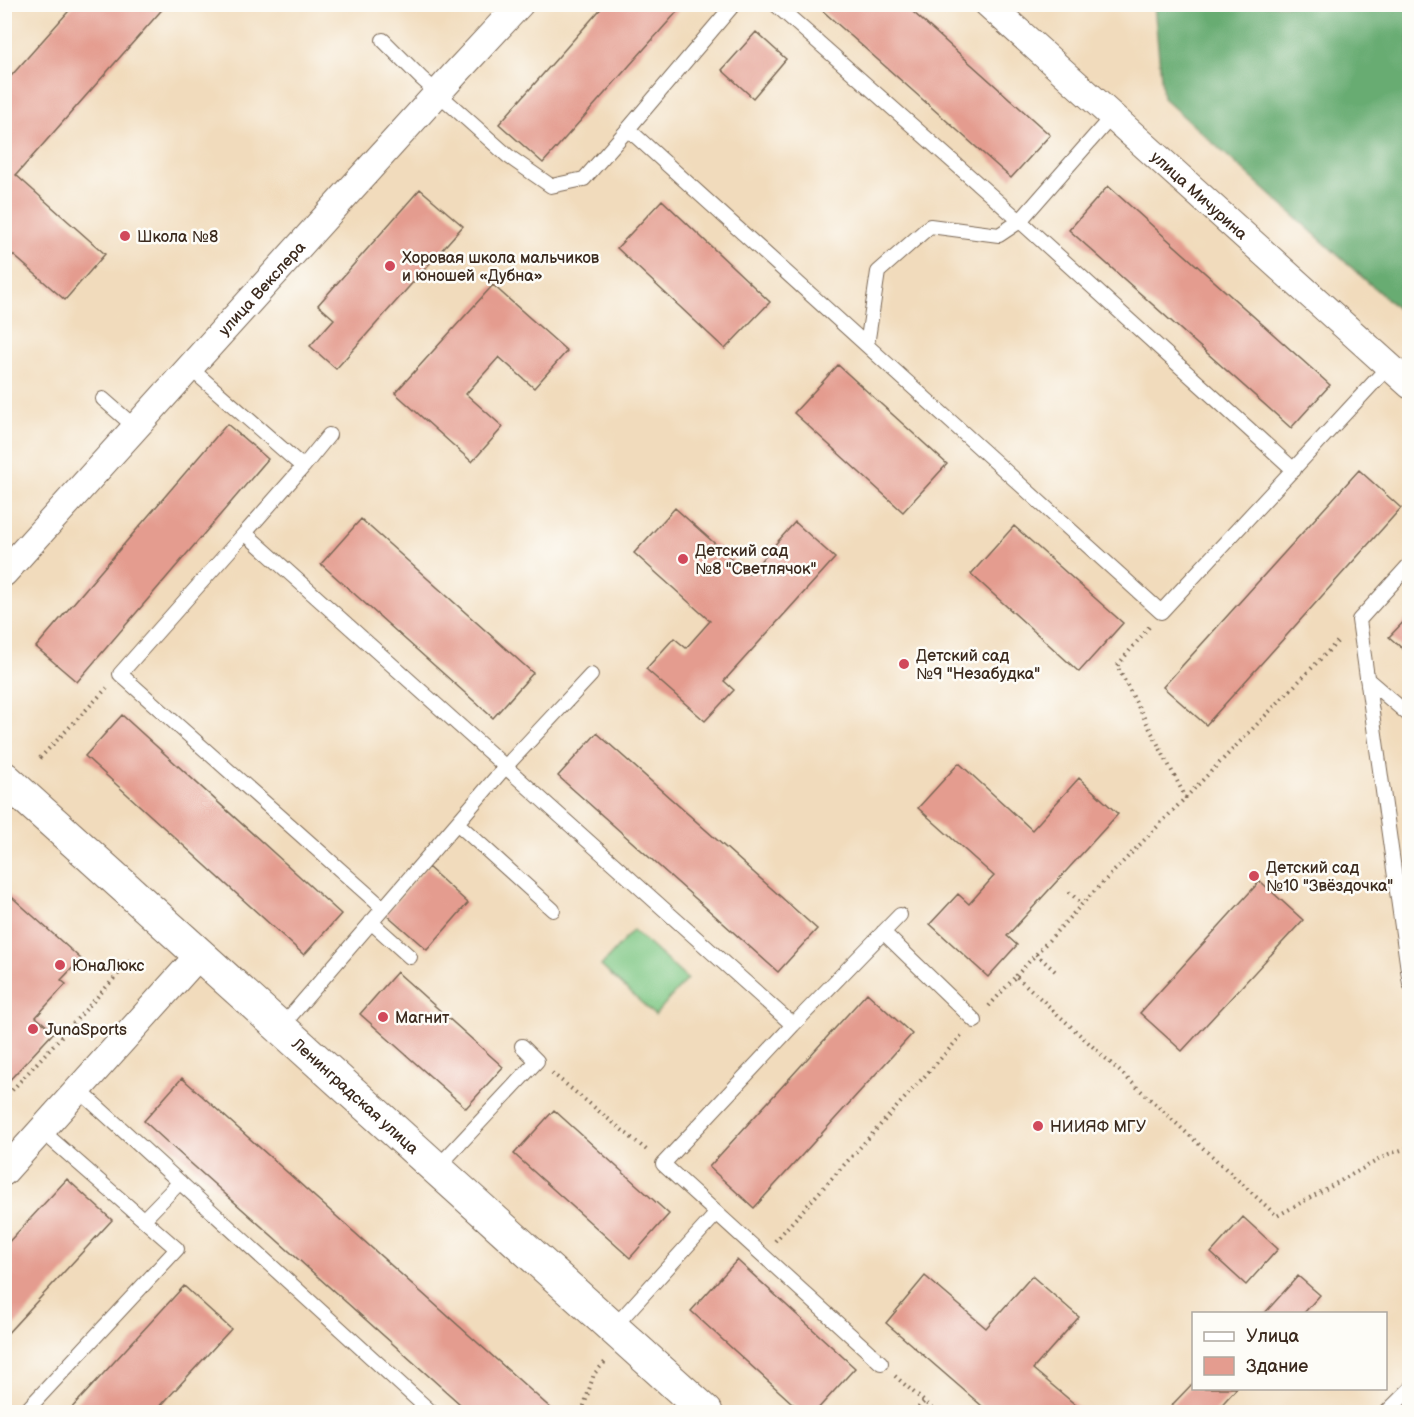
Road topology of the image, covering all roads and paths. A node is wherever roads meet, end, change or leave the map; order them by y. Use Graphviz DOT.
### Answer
graph roads {
  1 [pos="520,4"];
  2 [pos="734,4"];
  3 [pos="775,4"];
  4 [pos="991,5"];
  5 [pos="383,40"];
  6 [pos="438,93"];
  7 [pos="1112,117"];
  8 [pos="628,129"];
  9 [pos="1020,221"];
  10 [pos="867,345"];
  11 [pos="1389,366"];
  12 [pos="190,368"];
  13 [pos="1410,385"];
  14 [pos="103,399"];
  15 [pos="136,428"];
  16 [pos="329,435"];
  17 [pos="303,466"];
  18 [pos="1294,470"];
  19 [pos="245,533"];
  20 [pos="1410,564"];
  21 [pos="4,573"];
  22 [pos="1161,612"];
  23 [pos="1359,620"];
  24 [pos="120,674"];
  25 [pos="591,675"];
  26 [pos="1367,679"];
  27 [pos="1410,716"];
  28 [pos="40,758"];
  29 [pos="506,766"];
  30 [pos="7,785"];
  31 [pos="1186,798"];
  32 [pos="457,823"];
  33 [pos="1069,892"];
  34 [pos="1082,904"];
  35 [pos="383,908"];
  36 [pos="553,910"];
  37 [pos="900,915"];
  38 [pos="371,922"];
  39 [pos="883,932"];
  40 [pos="200,954"];
  41 [pos="1036,954"];
  42 [pos="1408,954"];
  43 [pos="410,957"];
  44 [pos="131,960"];
  45 [pos="1057,973"];
  46 [pos="1016,976"];
  47 [pos="1410,984"];
  48 [pos="975,1021"];
  49 [pos="793,1025"];
  50 [pos="280,1027"];
  51 [pos="522,1046"];
  52 [pos="537,1061"];
  53 [pos="79,1090"];
  54 [pos="4,1099"];
  55 [pos="42,1131"];
  56 [pos="1410,1147"];
  57 [pos="663,1164"];
  58 [pos="436,1168"];
  59 [pos="4,1172"];
  60 [pos="180,1182"];
  61 [pos="717,1213"];
  62 [pos="144,1219"];
  63 [pos="762,1254"];
  64 [pos="619,1334"];
  65 [pos="881,1363"];
  66 [pos="1410,1389"];
  67 [pos="924,1402"];
  68 [pos="1396,1410"];
  69 [pos="26,1413"];
  70 [pos="431,1413"];
  71 [pos="582,1413"];
  72 [pos="706,1413"];
  73 [pos="914,1413"];
  74 [pos="936,1413"];
  1 -- 6 [label="street, улица Векслера"];
  2 -- 8 [label="lane"];
  3 -- 9 [label="lane"];
  4 -- 7 [label="street, улица Мичурина"];
  5 -- 6 [label="lane"];
  6 -- 8 [label="lane"];
  6 -- 12 [label="street, улица Векслера"];
  7 -- 9 [label="lane"];
  7 -- 11 [label="street, улица Мичурина"];
  8 -- 10 [label="lane"];
  9 -- 10 [label="lane"];
  9 -- 18 [label="lane"];
  10 -- 22 [label="lane"];
  11 -- 13 [label="street, улица Мичурина"];
  11 -- 18 [label="lane"];
  12 -- 15 [label="street, улица Векслера"];
  12 -- 17 [label="lane"];
  14 -- 15 [label="lane"];
  15 -- 21 [label="street, улица Векслера"];
  16 -- 17 [label="lane"];
  17 -- 19 [label="lane"];
  18 -- 22 [label="lane"];
  19 -- 24 [label="lane"];
  19 -- 29 [label="lane"];
  20 -- 23 [label="lane"];
  22 -- 31 [label="path"];
  23 -- 26 [label="lane"];
  23 -- 31 [label="path"];
  24 -- 28 [label="path"];
  24 -- 35 [label="lane"];
  25 -- 29 [label="lane"];
  26 -- 27 [label="lane"];
  26 -- 42 [label="lane"];
  29 -- 32 [label="lane"];
  29 -- 49 [label="lane"];
  30 -- 40 [label="street, Ленинградская улица"];
  31 -- 34 [label="path"];
  32 -- 35 [label="lane"];
  32 -- 36 [label="lane"];
  33 -- 34 [label="path"];
  34 -- 41 [label="path"];
  35 -- 38 [label="lane"];
  37 -- 39 [label="lane"];
  38 -- 43 [label="lane"];
  38 -- 50 [label="lane"];
  39 -- 48 [label="lane"];
  39 -- 49 [label="lane"];
  40 -- 50 [label="street, Ленинградская улица"];
  40 -- 53 [label="street"];
  41 -- 45 [label="path"];
  41 -- 46 [label="path"];
  42 -- 47 [label="lane"];
  44 -- 54 [label="path"];
  46 -- 48 [label="path"];
  46 -- 56 [label="path"];
  48 -- 63 [label="path"];
  49 -- 57 [label="lane"];
  50 -- 58 [label="street, Ленинградская улица"];
  51 -- 52 [label="lane"];
  52 -- 57 [label="path"];
  52 -- 58 [label="lane"];
  53 -- 55 [label="street"];
  53 -- 60 [label="lane"];
  55 -- 59 [label="street"];
  55 -- 62 [label="lane"];
  57 -- 61 [label="lane"];
  58 -- 64 [label="street, Ленинградская улица"];
  60 -- 62 [label="lane"];
  60 -- 70 [label="lane"];
  61 -- 63 [label="lane"];
  61 -- 64 [label="lane"];
  62 -- 69 [label="lane"];
  63 -- 65 [label="lane"];
  64 -- 71 [label="path"];
  64 -- 72 [label="street, Ленинградская улица"];
  65 -- 67 [label="path"];
  66 -- 68 [label="lane"];
  67 -- 73 [label="path"];
  67 -- 74 [label="path"];
}
